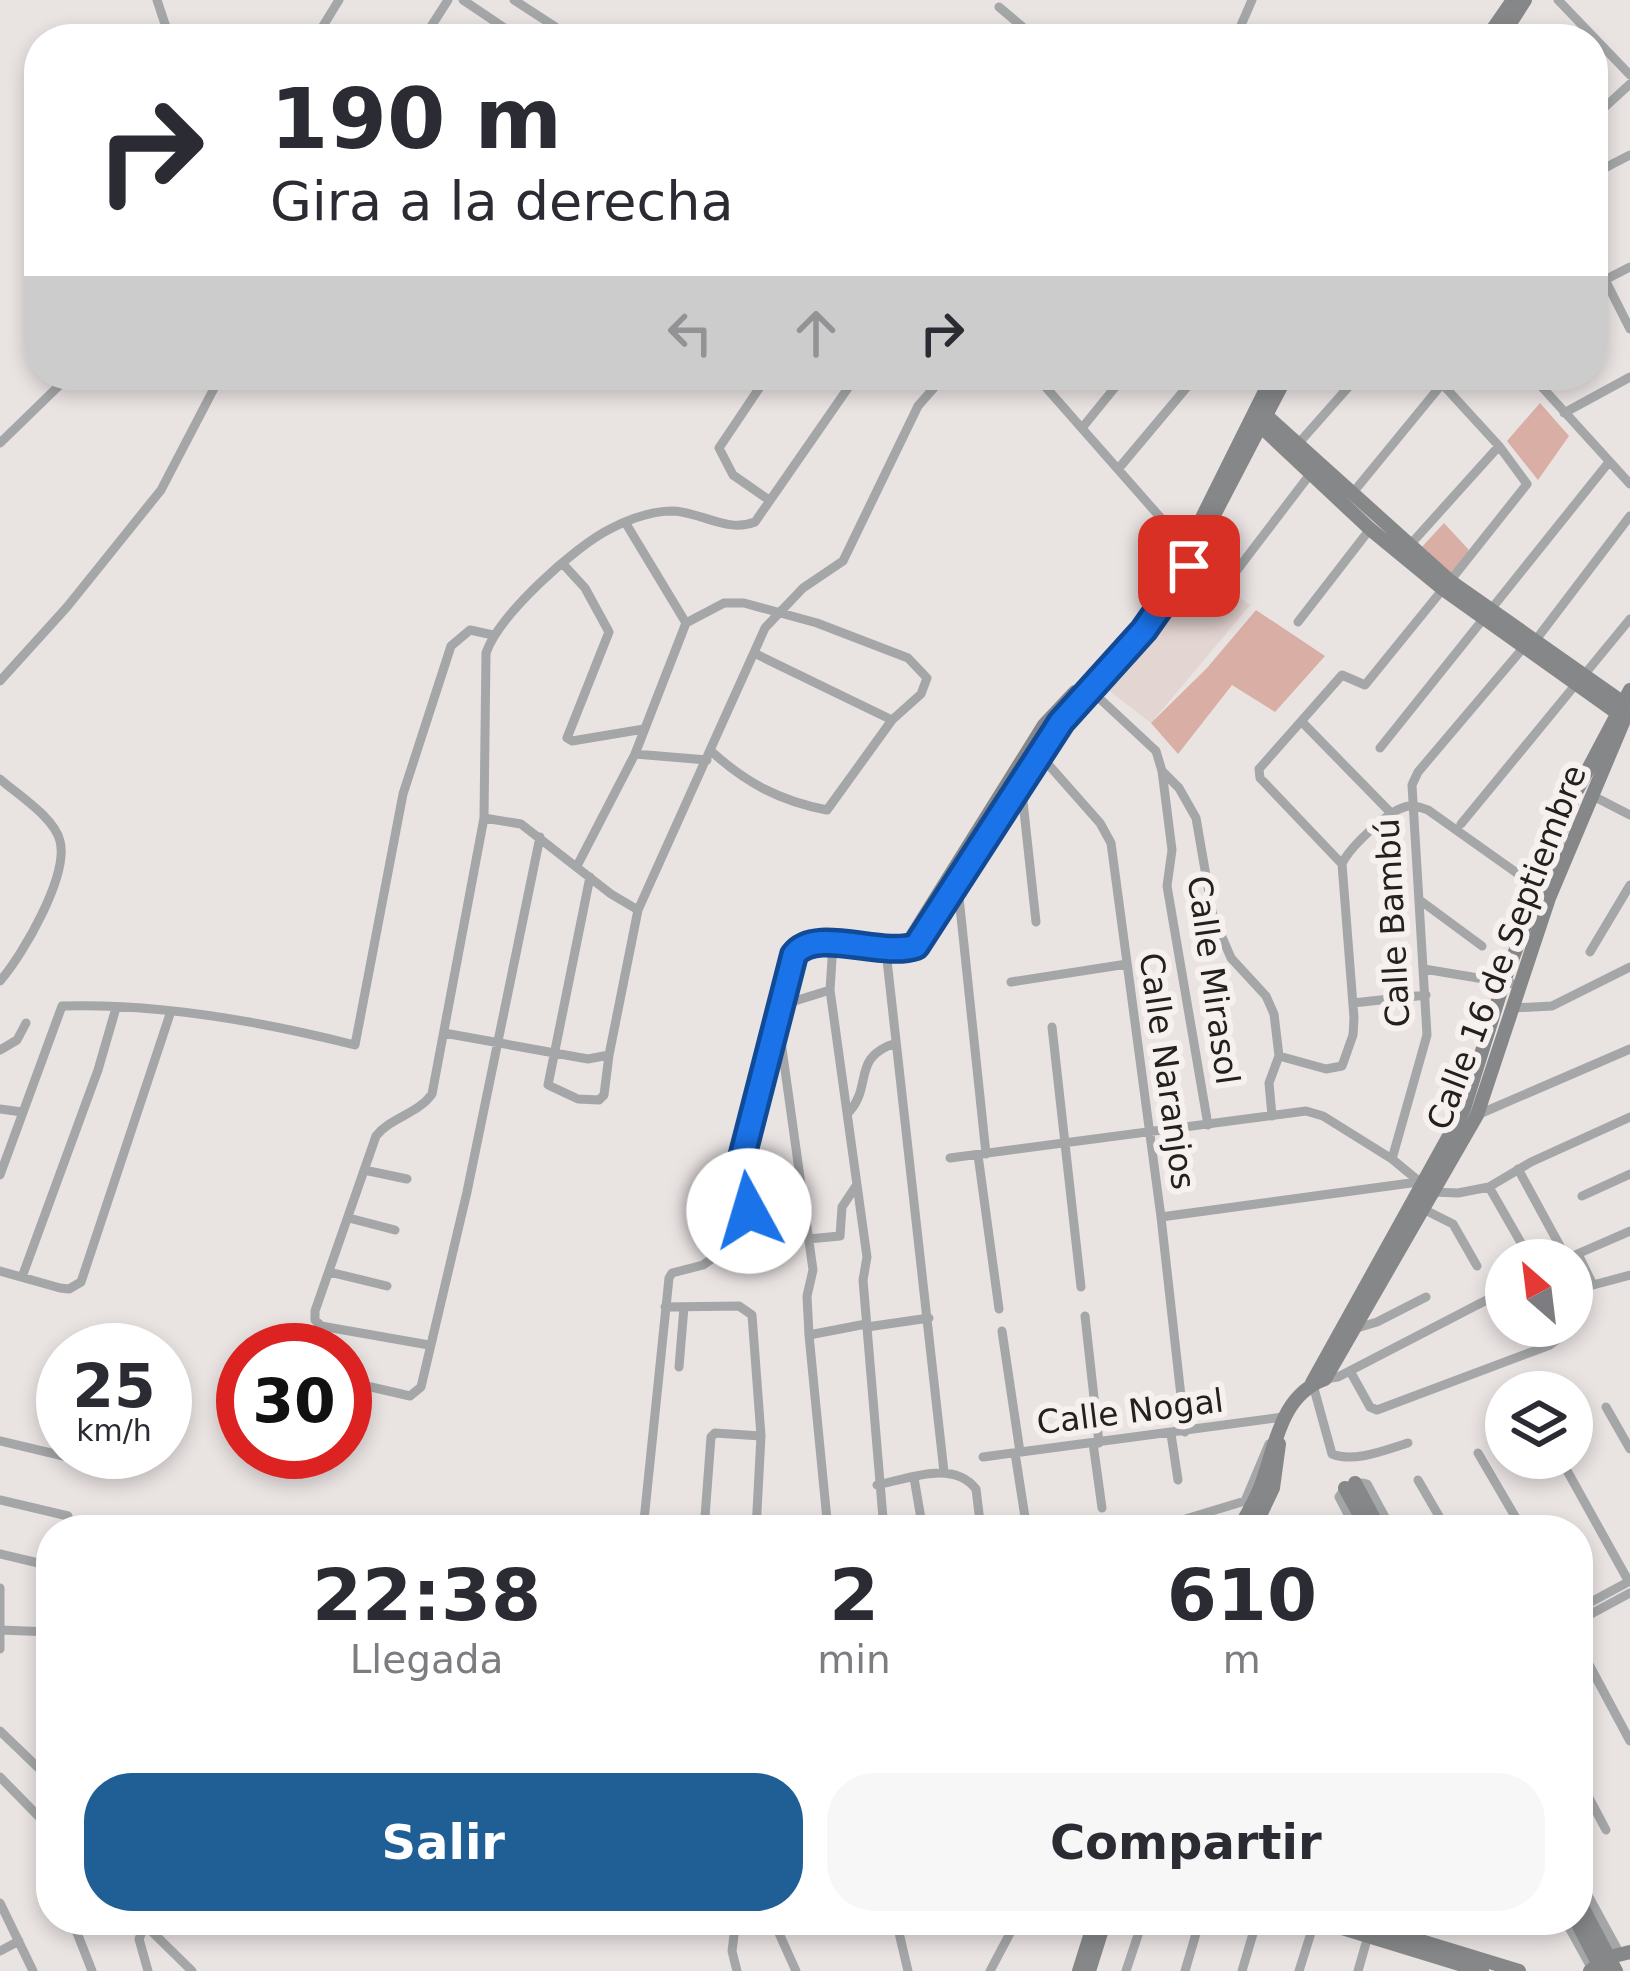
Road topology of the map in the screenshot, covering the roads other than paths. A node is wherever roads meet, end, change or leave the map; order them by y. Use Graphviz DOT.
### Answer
graph roads {
  1 [pos="463,0"];
  2 [pos="514,0"];
  3 [pos="1558,0"];
  4 [pos="999,7"];
  5 [pos="498,24"];
  6 [pos="551,24"];
  7 [pos="1019,24"];
  8 [pos="1580,24"];
  9 [pos="1608,55"];
  10 [pos="1630,79"];
  11 [pos="1608,102"];
  12 [pos="1608,286"];
  13 [pos="1630,329"];
  14 [pos="55,390"];
  15 [pos="212,390"];
  16 [pos="758,390"];
  17 [pos="846,390"];
  18 [pos="932,390"];
  19 [pos="1048,390"];
  20 [pos="1114,390"];
  21 [pos="1184,390"];
  22 [pos="1268,390"];
  23 [pos="1276,390"];
  24 [pos="1346,390"];
  25 [pos="1430,390"];
  26 [pos="1447,390"];
  27 [pos="1544,390"];
  28 [pos="1606,390"];
  29 [pos="1564,413"];
  30 [pos="1258,416"];
  31 [pos="1082,428"];
  32 [pos="0,443"];
  33 [pos="1298,444"];
  34 [pos="1499,446"];
  35 [pos="1609,462"];
  36 [pos="1119,468"];
  37 [pos="1312,472"];
  38 [pos="1630,484"];
  39 [pos="1351,495"];
  40 [pos="769,500"];
  41 [pos="1630,516"];
  42 [pos="625,522"];
  43 [pos="1167,525"];
  44 [pos="1370,529"];
  45 [pos="1197,534"];
  46 [pos="1408,546"];
  47 [pos="1187,557"];
  48 [pos="563,564"];
  49 [pos="1234,574"];
  50 [pos="1447,585"];
  51 [pos="780,613"];
  52 [pos="1488,614"];
  53 [pos="1630,619"];
  54 [pos="1298,622"];
  55 [pos="686,623"];
  56 [pos="493,635"];
  57 [pos="1529,644"];
  58 [pos="754,652"];
  59 [pos="1580,679"];
  60 [pos="0,681"];
  61 [pos="1086,687"];
  62 [pos="1626,708"];
  63 [pos="892,720"];
  64 [pos="1302,722"];
  65 [pos="644,729"];
  66 [pos="1380,748"];
  67 [pos="1035,751"];
  68 [pos="634,754"];
  69 [pos="709,755"];
  70 [pos="1162,771"];
  71 [pos="0,779"];
  72 [pos="1021,783"];
  73 [pos="1592,796"];
  74 [pos="1414,806"];
  75 [pos="1392,814"];
  76 [pos="1630,815"];
  77 [pos="484,818"];
  78 [pos="1461,824"];
  79 [pos="540,837"];
  80 [pos="1342,864"];
  81 [pos="957,865"];
  82 [pos="577,866"];
  83 [pos="590,877"];
  84 [pos="957,882"];
  85 [pos="1630,885"];
  86 [pos="1538,888"];
  87 [pos="1420,901"];
  88 [pos="638,910"];
  89 [pos="1036,922"];
  90 [pos="926,924"];
  91 [pos="833,943"];
  92 [pos="1482,946"];
  93 [pos="907,949"];
  94 [pos="886,951"];
  95 [pos="1590,952"];
  96 [pos="1126,964"];
  97 [pos="1630,967"];
  98 [pos="1424,969"];
  99 [pos="0,980"];
  100 [pos="1504,981"];
  101 [pos="1011,982"];
  102 [pos="1520,985"];
  103 [pos="830,989"];
  104 [pos="1426,995"];
  105 [pos="1354,1003"];
  106 [pos="782,1005"];
  107 [pos="116,1008"];
  108 [pos="1514,1008"];
  109 [pos="170,1014"];
  110 [pos="778,1022"];
  111 [pos="26,1023"];
  112 [pos="1052,1027"];
  113 [pos="444,1033"];
  114 [pos="500,1042"];
  115 [pos="896,1043"];
  116 [pos="1630,1049"];
  117 [pos="0,1050"];
  118 [pos="552,1053"];
  119 [pos="609,1055"];
  120 [pos="1279,1056"];
  121 [pos="0,1109"];
  122 [pos="22,1112"];
  123 [pos="848,1112"];
  124 [pos="1477,1114"];
  125 [pos="1272,1116"];
  126 [pos="1630,1117"];
  127 [pos="1208,1124"];
  128 [pos="1150,1133"];
  129 [pos="1064,1145"];
  130 [pos="982,1154"];
  131 [pos="950,1158"];
  132 [pos="1392,1159"];
  133 [pos="739,1169"];
  134 [pos="1518,1169"];
  135 [pos="364,1170"];
  136 [pos="1630,1174"];
  137 [pos="0,1175"];
  138 [pos="407,1179"];
  139 [pos="856,1186"];
  140 [pos="1425,1187"];
  141 [pos="1489,1187"];
  142 [pos="1582,1196"];
  143 [pos="1423,1209"];
  144 [pos="349,1217"];
  145 [pos="1161,1217"];
  146 [pos="395,1230"];
  147 [pos="1630,1231"];
  148 [pos="719,1233"];
  149 [pos="752,1235"];
  150 [pos="840,1236"];
  151 [pos="808,1239"];
  152 [pos="1519,1239"];
  153 [pos="1559,1239"];
  154 [pos="865,1246"];
  155 [pos="1593,1248"];
  156 [pos="756,1255"];
  157 [pos="1477,1266"];
  158 [pos="0,1271"];
  159 [pos="329,1271"];
  160 [pos="1630,1275"];
  161 [pos="22,1277"];
  162 [pos="1593,1285"];
  163 [pos="387,1286"];
  164 [pos="1081,1287"];
  165 [pos="1426,1297"];
  166 [pos="1485,1302"];
  167 [pos="665,1307"];
  168 [pos="684,1307"];
  169 [pos="999,1309"];
  170 [pos="1085,1316"];
  171 [pos="929,1318"];
  172 [pos="319,1323"];
  173 [pos="867,1326"];
  174 [pos="1357,1328"];
  175 [pos="1003,1331"];
  176 [pos="372,1335"];
  177 [pos="809,1335"];
  178 [pos="429,1345"];
  179 [pos="1538,1347"];
  180 [pos="679,1367"];
  181 [pos="1350,1371"];
  182 [pos="1318,1381"];
  183 [pos="372,1387"];
  184 [pos="1606,1407"];
  185 [pos="1281,1425"];
  186 [pos="1185,1432"];
  187 [pos="1171,1434"];
  188 [pos="761,1436"];
  189 [pos="0,1441"];
  190 [pos="1096,1443"];
  191 [pos="1408,1443"];
  192 [pos="36,1450"];
  193 [pos="1630,1450"];
  194 [pos="1017,1452"];
  195 [pos="1478,1453"];
  196 [pos="983,1456"];
  197 [pos="944,1472"];
  198 [pos="914,1478"];
  199 [pos="1572,1479"];
  200 [pos="1178,1480"];
  201 [pos="1418,1480"];
  202 [pos="877,1485"];
  203 [pos="1350,1486"];
  204 [pos="0,1500"];
  205 [pos="1102,1508"];
  206 [pos="64,1515"];
  207 [pos="644,1515"];
  208 [pos="705,1515"];
  209 [pos="757,1515"];
  210 [pos="827,1515"];
  211 [pos="882,1515"];
  212 [pos="920,1515"];
  213 [pos="978,1515"];
  214 [pos="1025,1515"];
  215 [pos="1199,1515"];
  216 [pos="1246,1515"];
  217 [pos="1260,1515"];
  218 [pos="1349,1515"];
  219 [pos="1362,1515"];
  220 [pos="1370,1515"];
  221 [pos="1384,1515"];
  222 [pos="1438,1515"];
  223 [pos="1513,1515"];
  224 [pos="1592,1515"];
  225 [pos="1593,1517"];
  226 [pos="0,1554"];
  227 [pos="36,1562"];
  228 [pos="1629,1581"];
  229 [pos="0,1588"];
  230 [pos="1627,1594"];
  231 [pos="1593,1601"];
  232 [pos="1630,1608"];
  233 [pos="1593,1613"];
  234 [pos="1,1630"];
  235 [pos="36,1631"];
  236 [pos="0,1648"];
  237 [pos="1593,1673"];
  238 [pos="0,1731"];
  239 [pos="1630,1741"];
  240 [pos="36,1766"];
  241 [pos="0,1777"];
  242 [pos="1593,1805"];
  243 [pos="36,1813"];
  244 [pos="1606,1830"];
  245 [pos="0,1903"];
  246 [pos="1593,1921"];
  247 [pos="5,1925"];
  248 [pos="1593,1932"];
  249 [pos="78,1935"];
  250 [pos="140,1935"];
  251 [pos="155,1935"];
  252 [pos="735,1935"];
  253 [pos="780,1935"];
  254 [pos="900,1935"];
  255 [pos="1009,1935"];
  256 [pos="1090,1935"];
  257 [pos="1100,1935"];
  258 [pos="1138,1935"];
  259 [pos="1196,1935"];
  260 [pos="1253,1935"];
  261 [pos="1311,1935"];
  262 [pos="1373,1935"];
  263 [pos="1386,1935"];
  264 [pos="1399,1935"];
  265 [pos="1580,1935"];
  266 [pos="1587,1935"];
  267 [pos="19,1941"];
  268 [pos="0,1951"];
  269 [pos="1607,1963"];
  270 [pos="30,1970"];
  271 [pos="1476,1970"];
  272 [pos="92,1971"];
  273 [pos="148,1971"];
  274 [pos="192,1971"];
  275 [pos="736,1971"];
  276 [pos="796,1971"];
  277 [pos="908,1971"];
  278 [pos="991,1971"];
  279 [pos="1079,1971"];
  280 [pos="1089,1971"];
  281 [pos="1126,1971"];
  282 [pos="1185,1971"];
  283 [pos="1242,1971"];
  284 [pos="1299,1971"];
  285 [pos="1358,1971"];
  286 [pos="1519,1971"];
  1 -- 5 [label="street"];
  2 -- 6 [label="street"];
  3 -- 8 [label="street"];
  4 -- 7 [label="street"];
  9 -- 10 [label="street"];
  10 -- 11 [label="street"];
  12 -- 13 [label="street"];
  14 -- 32 [label="street"];
  15 -- 60 [label="street"];
  16 -- 40 [label="street"];
  17 -- 40 [label="street"];
  18 -- 51 [label="street"];
  19 -- 31 [label="street"];
  20 -- 31 [label="street"];
  21 -- 36 [label="street"];
  22 -- 30 [label="street"];
  23 -- 30 [label="street"];
  24 -- 33 [label="street"];
  25 -- 39 [label="street"];
  26 -- 34 [label="street"];
  27 -- 29 [label="street"];
  28 -- 29 [label="street"];
  29 -- 35 [label="street"];
  30 -- 33 [label="street"];
  30 -- 37 [label="street"];
  30 -- 45 [label="street"];
  31 -- 36 [label="street"];
  33 -- 39 [label="street"];
  34 -- 46 [label="street"];
  34 -- 50 [label="street"];
  35 -- 38 [label="street"];
  35 -- 52 [label="street"];
  36 -- 43 [label="street"];
  37 -- 44 [label="street"];
  37 -- 49 [label="street"];
  39 -- 46 [label="street"];
  40 -- 42 [label="street"];
  41 -- 57 [label="street, Calle Bambú"];
  42 -- 48 [label="street"];
  42 -- 55 [label="street"];
  43 -- 45 [label="street"];
  43 -- 47 [label="street"];
  44 -- 50 [label="street"];
  44 -- 54 [label="street"];
  45 -- 47 [label="street"];
  46 -- 50 [label="street"];
  47 -- 61 [label="street"];
  48 -- 56 [label="street"];
  48 -- 65 [label="street"];
  50 -- 52 [label="street"];
  50 -- 64 [label="street"];
  51 -- 55 [label="street"];
  51 -- 58 [label="street"];
  51 -- 63 [label="street"];
  52 -- 57 [label="street"];
  52 -- 66 [label="street"];
  53 -- 59 [label="street"];
  55 -- 65 [label="street"];
  56 -- 77 [label="street"];
  56 -- 109 [label="street"];
  57 -- 59 [label="street"];
  57 -- 74 [label="street, Calle Bambú"];
  58 -- 63 [label="street"];
  58 -- 69 [label="street"];
  59 -- 62 [label="street"];
  59 -- 78 [label="street"];
  61 -- 67 [label="street"];
  61 -- 70 [label="street"];
  62 -- 73 [label="street, Calle 16 de Septiembre"];
  62 -- 86 [label="street, Calle 16 de Septiembre"];
  63 -- 69 [label="street"];
  64 -- 75 [label="street"];
  64 -- 80 [label="street"];
  65 -- 68 [label="street"];
  67 -- 72 [label="street"];
  67 -- 81 [label="street"];
  67 -- 96 [label="street, Calle Naranjos"];
  68 -- 69 [label="street"];
  68 -- 82 [label="street"];
  69 -- 88 [label="street"];
  70 -- 120 [label="street"];
  70 -- 127 [label="street, Calle Mirasol"];
  71 -- 99 [label="street"];
  72 -- 84 [label="street"];
  72 -- 89 [label="street"];
  73 -- 76 [label="street"];
  73 -- 102 [label="street, Calle 16 de Septiembre"];
  74 -- 75 [label="street"];
  74 -- 86 [label="street"];
  74 -- 87 [label="street, Calle Bambú"];
  75 -- 80 [label="street"];
  77 -- 79 [label="street"];
  77 -- 113 [label="street"];
  79 -- 82 [label="street"];
  79 -- 114 [label="street"];
  80 -- 105 [label="street"];
  81 -- 84 [label="street"];
  81 -- 90 [label="street"];
  82 -- 83 [label="street"];
  83 -- 88 [label="street"];
  83 -- 118 [label="street"];
  84 -- 90 [label="street"];
  84 -- 130 [label="street"];
  85 -- 95 [label="street"];
  86 -- 100 [label="street, Calle 16 de Septiembre"];
  87 -- 92 [label="street"];
  87 -- 98 [label="street, Calle Bambú"];
  88 -- 119 [label="street"];
  90 -- 93 [label="street"];
  91 -- 94 [label="street"];
  91 -- 103 [label="street"];
  91 -- 106 [label="street"];
  93 -- 94 [label="street"];
  94 -- 115 [label="street"];
  96 -- 101 [label="street"];
  96 -- 128 [label="street, Calle Naranjos"];
  97 -- 108 [label="street"];
  98 -- 100 [label="street"];
  98 -- 104 [label="street, Calle Bambú"];
  100 -- 102 [label="street"];
  100 -- 140 [label="street, Calle 16 de Septiembre"];
  102 -- 108 [label="street, Calle 16 de Septiembre"];
  103 -- 106 [label="street"];
  103 -- 123 [label="street"];
  104 -- 105 [label="street"];
  104 -- 132 [label="street, Calle Bambú"];
  105 -- 120 [label="street"];
  106 -- 110 [label="street"];
  107 -- 109 [label="street"];
  107 -- 122 [label="street"];
  107 -- 161 [label="street"];
  108 -- 124 [label="street, Calle 16 de Septiembre"];
  109 -- 161 [label="street"];
  110 -- 133 [label="street"];
  110 -- 151 [label="street"];
  111 -- 117 [label="street"];
  112 -- 129 [label="street"];
  113 -- 114 [label="street"];
  113 -- 135 [label="street"];
  114 -- 118 [label="street"];
  114 -- 178 [label="street"];
  115 -- 123 [label="street"];
  115 -- 171 [label="street"];
  116 -- 124 [label="street"];
  118 -- 119 [label="street"];
  118 -- 119 [label="street"];
  120 -- 125 [label="street"];
  121 -- 122 [label="street"];
  122 -- 137 [label="street"];
  123 -- 139 [label="street"];
  124 -- 140 [label="street, Calle 16 de Septiembre"];
  125 -- 127 [label="street"];
  125 -- 132 [label="street"];
  126 -- 134 [label="street"];
  127 -- 128 [label="street"];
  128 -- 129 [label="street"];
  128 -- 145 [label="street, Calle Naranjos"];
  129 -- 130 [label="street"];
  129 -- 164 [label="street"];
  130 -- 131 [label="street"];
  130 -- 169 [label="street"];
  132 -- 140 [label="street"];
  133 -- 148 [label="street"];
  133 -- 149 [label="street"];
  134 -- 141 [label="street"];
  134 -- 153 [label="street"];
  135 -- 138 [label="street"];
  135 -- 144 [label="street"];
  136 -- 142 [label="street"];
  139 -- 150 [label="street"];
  139 -- 154 [label="street"];
  140 -- 141 [label="street"];
  140 -- 143 [label="street, Calle 16 de Septiembre"];
  140 -- 145 [label="street"];
  140 -- 182 [label="street, Calle 16 de Septiembre"];
  141 -- 152 [label="street"];
  143 -- 157 [label="street"];
  143 -- 174 [label="street, Calle 16 de Septiembre"];
  144 -- 146 [label="street"];
  144 -- 159 [label="street"];
  145 -- 186 [label="street, Calle Naranjos"];
  147 -- 155 [label="street"];
  148 -- 149 [label="street"];
  148 -- 167 [label="street"];
  149 -- 156 [label="street"];
  150 -- 151 [label="street"];
  150 -- 154 [label="street"];
  151 -- 177 [label="street"];
  154 -- 173 [label="street"];
  158 -- 161 [label="street"];
  159 -- 163 [label="street"];
  159 -- 172 [label="street"];
  160 -- 162 [label="street"];
  165 -- 174 [label="street"];
  166 -- 181 [label="street"];
  167 -- 168 [label="street"];
  167 -- 207 [label="street"];
  168 -- 180 [label="street"];
  168 -- 188 [label="street"];
  170 -- 190 [label="street"];
  171 -- 173 [label="street"];
  171 -- 197 [label="street"];
  173 -- 177 [label="street"];
  173 -- 202 [label="street"];
  174 -- 182 [label="street, Calle 16 de Septiembre"];
  175 -- 194 [label="street"];
  176 -- 178 [label="street"];
  177 -- 210 [label="street"];
  178 -- 183 [label="street"];
  179 -- 181 [label="street"];
  181 -- 182 [label="street"];
  182 -- 185 [label="street, Calle 16 de Septiembre"];
  182 -- 191 [label="street"];
  184 -- 193 [label="street"];
  185 -- 186 [label="street, Calle Nogal"];
  185 -- 215 [label="street"];
  185 -- 216 [label="street"];
  185 -- 217 [label="street"];
  186 -- 187 [label="street, Calle Nogal"];
  187 -- 190 [label="street, Calle Nogal"];
  187 -- 200 [label="street"];
  188 -- 208 [label="street"];
  188 -- 209 [label="street"];
  189 -- 192 [label="street"];
  190 -- 194 [label="street, Calle Nogal"];
  190 -- 205 [label="street"];
  194 -- 196 [label="street, Calle Nogal"];
  194 -- 214 [label="street"];
  195 -- 223 [label="street"];
  197 -- 198 [label="street"];
  197 -- 213 [label="street"];
  198 -- 202 [label="street"];
  198 -- 212 [label="street"];
  199 -- 224 [label="street"];
  201 -- 222 [label="street"];
  202 -- 211 [label="street"];
  203 -- 218 [label="street"];
  203 -- 219 [label="street"];
  203 -- 220 [label="street"];
  203 -- 221 [label="street"];
  204 -- 206 [label="street"];
  225 -- 228 [label="street"];
  226 -- 227 [label="street"];
  228 -- 231 [label="street"];
  229 -- 234 [label="street"];
  230 -- 232 [label="street"];
  230 -- 233 [label="street"];
  234 -- 235 [label="street"];
  234 -- 236 [label="street"];
  237 -- 239 [label="street"];
  238 -- 240 [label="street"];
  241 -- 243 [label="street"];
  242 -- 244 [label="street"];
  245 -- 247 [label="street"];
  246 -- 269 [label="street"];
  247 -- 267 [label="street"];
  248 -- 269 [label="street"];
  249 -- 272 [label="street"];
  250 -- 273 [label="street"];
  251 -- 274 [label="street"];
  252 -- 275 [label="street"];
  253 -- 276 [label="street"];
  254 -- 277 [label="street"];
  255 -- 278 [label="street"];
  256 -- 279 [label="street"];
  257 -- 280 [label="street"];
  258 -- 281 [label="street"];
  259 -- 282 [label="street"];
  260 -- 283 [label="street"];
  261 -- 284 [label="street"];
  262 -- 285 [label="street"];
  263 -- 271 [label="street"];
  264 -- 286 [label="street"];
  265 -- 269 [label="street"];
  266 -- 269 [label="street"];
  267 -- 268 [label="street"];
  267 -- 270 [label="street"];
}
